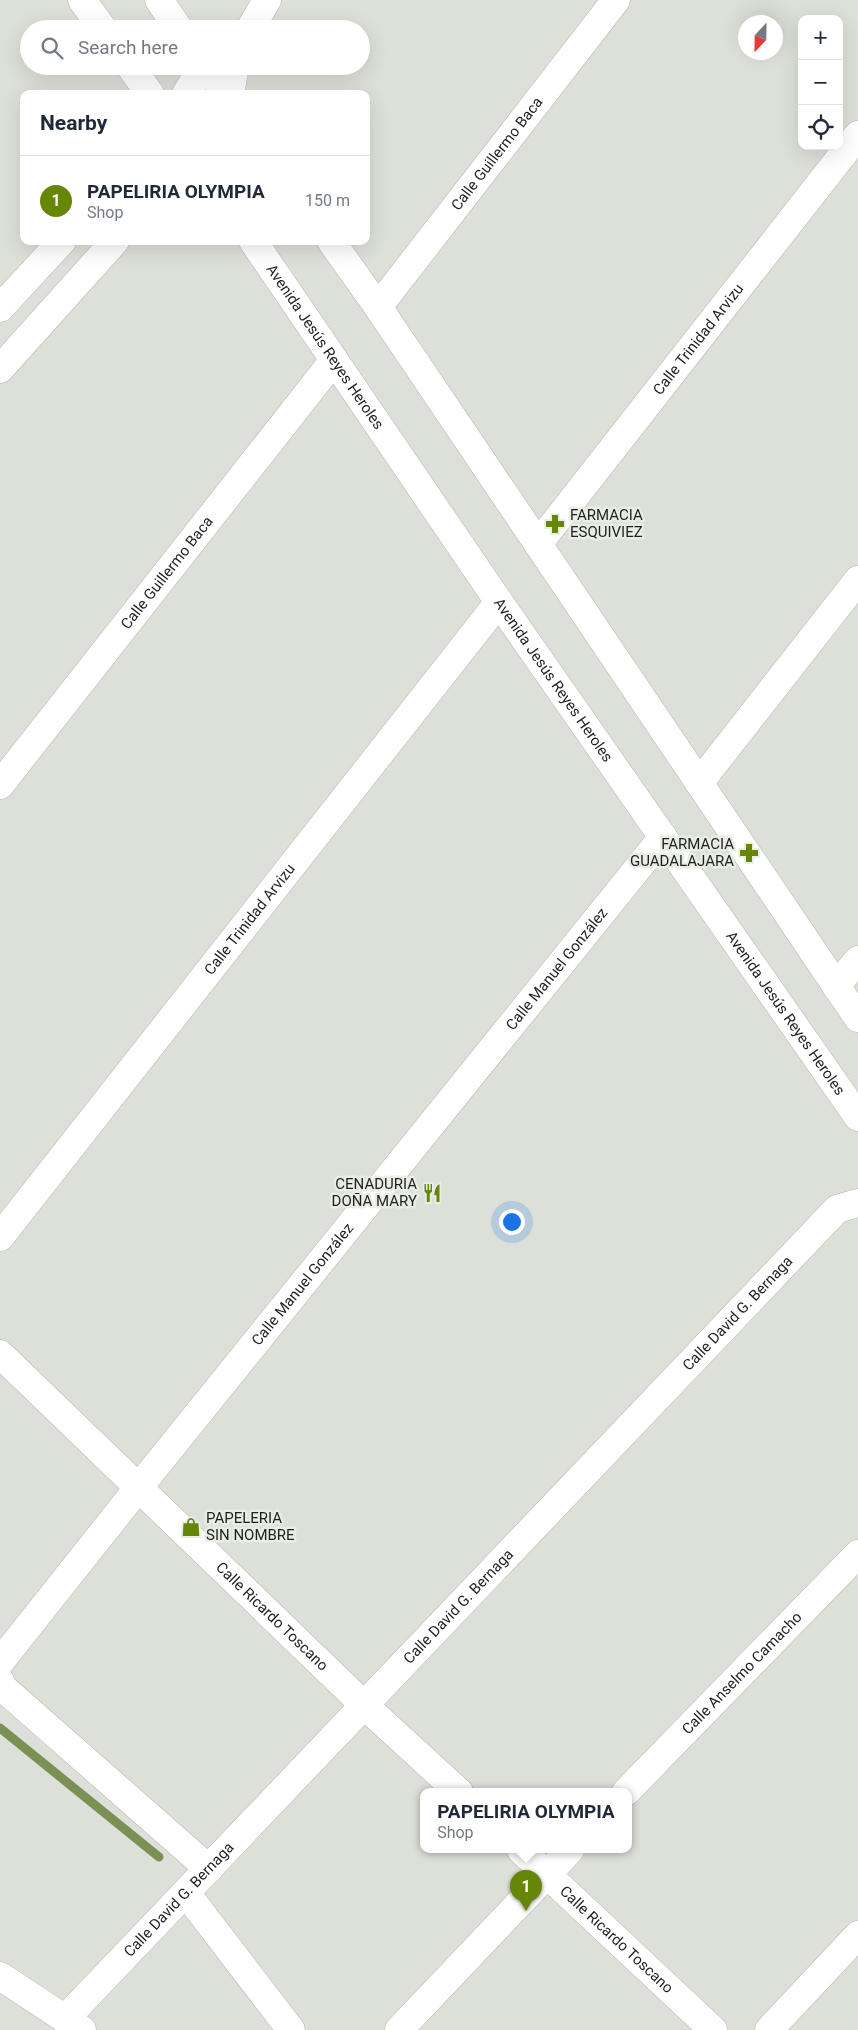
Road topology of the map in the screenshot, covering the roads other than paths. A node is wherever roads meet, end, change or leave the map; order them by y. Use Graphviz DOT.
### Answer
graph roads {
  1 [pos="82,0"];
  2 [pos="158,0"];
  3 [pos="267,0"];
  4 [pos="616,0"];
  5 [pos="96,20"];
  6 [pos="172,20"];
  7 [pos="255,20"];
  8 [pos="136,75"];
  9 [pos="198,75"];
  10 [pos="211,75"];
  11 [pos="233,75"];
  12 [pos="147,90"];
  13 [pos="189,90"];
  14 [pos="223,90"];
  15 [pos="231,90"];
  16 [pos="858,135"];
  17 [pos="58,245"];
  18 [pos="111,245"];
  19 [pos="256,245"];
  20 [pos="334,245"];
  21 [pos="378,307"];
  22 [pos="0,308"];
  23 [pos="334,360"];
  24 [pos="0,369"];
  25 [pos="538,544"];
  26 [pos="858,580"];
  27 [pos="498,602"];
  28 [pos="699,783"];
  29 [pos="0,786"];
  30 [pos="663,837"];
  31 [pos="858,960"];
  32 [pos="836,986"];
  33 [pos="858,1018"];
  34 [pos="858,1117"];
  35 [pos="858,1203"];
  36 [pos="0,1237"];
  37 [pos="0,1354"];
  38 [pos="139,1487"];
  39 [pos="858,1554"];
  40 [pos="0,1662"];
  41 [pos="0,1681"];
  42 [pos="364,1706"];
  43 [pos="454,1788"];
  44 [pos="630,1788"];
  45 [pos="525,1853"];
  46 [pos="567,1853"];
  47 [pos="208,1869"];
  48 [pos="547,1873"];
  49 [pos="186,1893"];
  50 [pos="858,1935"];
  51 [pos="0,1976"];
  52 [pos="73,2024"];
  53 [pos="291,2030"];
  54 [pos="399,2030"];
  55 [pos="713,2030"];
  56 [pos="769,2030"];
  1 -- 5 [label="street"];
  2 -- 6 [label="street"];
  3 -- 7 [label="street"];
  4 -- 21 [label="street, Calle Guillermo Baca"];
  8 -- 12 [label="street"];
  9 -- 13 [label="street"];
  10 -- 14 [label="street"];
  11 -- 15 [label="street"];
  16 -- 25 [label="street, Calle Trinidad Arvizu"];
  17 -- 22 [label="street"];
  18 -- 24 [label="street"];
  19 -- 23 [label="street, Avenida Jesús Reyes Heroles"];
  20 -- 21 [label="street"];
  21 -- 25 [label="street"];
  23 -- 27 [label="street, Avenida Jesús Reyes Heroles"];
  23 -- 29 [label="street, Calle Guillermo Baca"];
  25 -- 28 [label="street"];
  26 -- 28 [label="street"];
  27 -- 30 [label="street, Avenida Jesús Reyes Heroles"];
  27 -- 36 [label="street, Calle Trinidad Arvizu"];
  28 -- 32 [label="street"];
  30 -- 34 [label="street, Avenida Jesús Reyes Heroles"];
  30 -- 38 [label="street, Calle Manuel González"];
  31 -- 32 [label="street"];
  32 -- 33 [label="street"];
  35 -- 42 [label="street, Calle David G. Bernaga"];
  37 -- 38 [label="street, Calle Ricardo Toscano"];
  38 -- 40 [label="street, Calle Manuel González"];
  38 -- 42 [label="street, Calle Ricardo Toscano"];
  39 -- 44 [label="street, Calle Anselmo Camacho"];
  41 -- 47 [label="street"];
  42 -- 43 [label="street, Calle Ricardo Toscano"];
  42 -- 47 [label="street, Calle David G. Bernaga"];
  45 -- 48 [label="street, Calle Ricardo Toscano"];
  46 -- 48 [label="street"];
  47 -- 49 [label="street, Calle David G. Bernaga"];
  48 -- 54 [label="street"];
  48 -- 55 [label="street, Calle Ricardo Toscano"];
  49 -- 52 [label="street, Calle David G. Bernaga"];
  49 -- 53 [label="street"];
  50 -- 56 [label="street"];
  51 -- 52 [label="street"];
}
